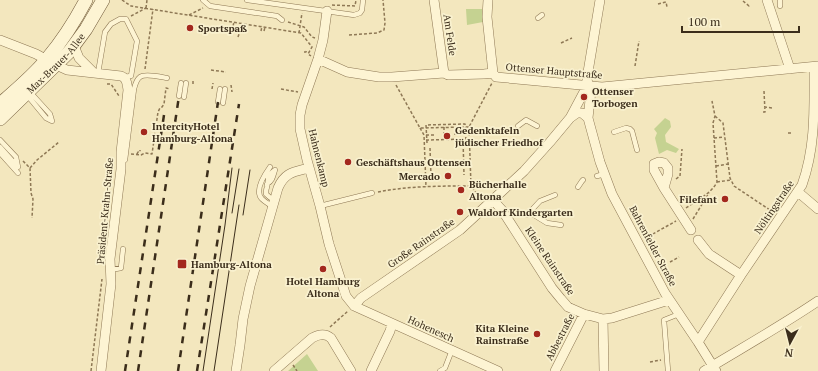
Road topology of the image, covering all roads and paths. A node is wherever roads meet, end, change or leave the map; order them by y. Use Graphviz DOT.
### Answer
graph roads {
  1 [pos="86,0"];
  2 [pos="103,0"];
  3 [pos="122,0"];
  4 [pos="147,0"];
  5 [pos="203,0"];
  6 [pos="247,0"];
  7 [pos="363,0"];
  8 [pos="383,0"];
  9 [pos="434,0"];
  10 [pos="488,0"];
  11 [pos="600,0"];
  12 [pos="767,0"];
  13 [pos="780,0"];
  14 [pos="743,1"];
  15 [pos="658,4"];
  16 [pos="750,5"];
  17 [pos="210,6"];
  18 [pos="780,6"];
  19 [pos="668,7"];
  20 [pos="146,8"];
  21 [pos="302,8"];
  22 [pos="154,9"];
  23 [pos="327,11"];
  24 [pos="189,15"];
  25 [pos="126,19"];
  26 [pos="282,20"];
  27 [pos="234,22"];
  28 [pos="246,24"];
  29 [pos="233,26"];
  30 [pos="300,26"];
  31 [pos="263,27"];
  32 [pos="245,28"];
  33 [pos="263,31"];
  34 [pos="299,33"];
  35 [pos="349,35"];
  36 [pos="572,38"];
  37 [pos="0,40"];
  38 [pos="323,40"];
  39 [pos="640,41"];
  40 [pos="561,42"];
  41 [pos="74,46"];
  42 [pos="307,50"];
  43 [pos="308,54"];
  44 [pos="318,59"];
  45 [pos="51,63"];
  46 [pos="635,66"];
  47 [pos="816,67"];
  48 [pos="790,69"];
  49 [pos="211,70"];
  50 [pos="144,72"];
  51 [pos="226,72"];
  52 [pos="96,73"];
  53 [pos="444,73"];
  54 [pos="493,73"];
  55 [pos="124,77"];
  56 [pos="167,78"];
  57 [pos="104,83"];
  58 [pos="184,83"];
  59 [pos="213,83"];
  60 [pos="590,86"];
  61 [pos="170,89"];
  62 [pos="212,89"];
  63 [pos="223,89"];
  64 [pos="280,89"];
  65 [pos="489,90"];
  66 [pos="24,91"];
  67 [pos="764,91"];
  68 [pos="400,92"];
  69 [pos="306,93"];
  70 [pos="182,97"];
  71 [pos="122,99"];
  72 [pos="712,100"];
  73 [pos="221,102"];
  74 [pos="0,104"];
  75 [pos="764,106"];
  76 [pos="774,108"];
  77 [pos="0,111"];
  78 [pos="763,112"];
  79 [pos="585,116"];
  80 [pos="715,116"];
  81 [pos="570,118"];
  82 [pos="0,119"];
  83 [pos="444,125"];
  84 [pos="518,126"];
  85 [pos="537,126"];
  86 [pos="469,127"];
  87 [pos="420,128"];
  88 [pos="614,132"];
  89 [pos="469,133"];
  90 [pos="788,133"];
  91 [pos="793,133"];
  92 [pos="454,134"];
  93 [pos="462,134"];
  94 [pos="424,135"];
  95 [pos="436,135"];
  96 [pos="444,135"];
  97 [pos="466,137"];
  98 [pos="725,137"];
  99 [pos="425,138"];
  100 [pos="714,138"];
  101 [pos="463,139"];
  102 [pos="470,139"];
  103 [pos="0,140"];
  104 [pos="59,142"];
  105 [pos="426,142"];
  106 [pos="466,142"];
  107 [pos="0,147"];
  108 [pos="430,148"];
  109 [pos="140,150"];
  110 [pos="637,150"];
  111 [pos="682,150"];
  112 [pos="0,152"];
  113 [pos="132,154"];
  114 [pos="136,154"];
  115 [pos="728,164"];
  116 [pos="716,166"];
  117 [pos="270,167"];
  118 [pos="30,168"];
  119 [pos="309,168"];
  120 [pos="276,169"];
  121 [pos="18,173"];
  122 [pos="464,175"];
  123 [pos="431,176"];
  124 [pos="584,180"];
  125 [pos="731,180"];
  126 [pos="717,182"];
  127 [pos="665,183"];
  128 [pos="470,186"];
  129 [pos="426,187"];
  130 [pos="578,187"];
  131 [pos="710,192"];
  132 [pos="798,192"];
  133 [pos="372,193"];
  134 [pos="555,195"];
  135 [pos="480,198"];
  136 [pos="493,200"];
  137 [pos="274,203"];
  138 [pos="320,206"];
  139 [pos="818,209"];
  140 [pos="780,217"];
  141 [pos="685,221"];
  142 [pos="561,225"];
  143 [pos="698,240"];
  144 [pos="638,242"];
  145 [pos="123,249"];
  146 [pos="679,257"];
  147 [pos="670,262"];
  148 [pos="113,270"];
  149 [pos="741,275"];
  150 [pos="102,277"];
  151 [pos="667,296"];
  152 [pos="818,301"];
  153 [pos="354,306"];
  154 [pos="584,314"];
  155 [pos="679,314"];
  156 [pos="603,318"];
  157 [pos="392,324"];
  158 [pos="324,334"];
  159 [pos="698,342"];
  160 [pos="452,350"];
  161 [pos="664,359"];
  162 [pos="650,362"];
  163 [pos="714,368"];
  164 [pos="91,371"];
  165 [pos="101,371"];
  166 [pos="236,371"];
  167 [pos="274,371"];
  168 [pos="351,371"];
  169 [pos="371,371"];
  170 [pos="440,371"];
  171 [pos="498,371"];
  172 [pos="555,371"];
  173 [pos="604,371"];
  174 [pos="668,371"];
  175 [pos="704,371"];
  1 -- 45 [label="main road, Max-Brauer-Allee"];
  2 -- 41 [label="main road, Max-Brauer-Allee"];
  3 -- 20 [label="path"];
  4 -- 20 [label="path"];
  5 -- 17 [label="lane"];
  6 -- 21 [label="lane"];
  7 -- 23 [label="lane"];
  8 -- 35 [label="path"];
  9 -- 53 [label="street, Am Felde"];
  10 -- 54 [label="street"];
  11 -- 60 [label="street, Bahrenfelder Straße"];
  12 -- 48 [label="street"];
  13 -- 18 [label="lane"];
  14 -- 16 [label="path"];
  15 -- 19 [label="path"];
  17 -- 24 [label="path"];
  17 -- 26 [label="lane"];
  20 -- 22 [label="path"];
  20 -- 25 [label="path"];
  21 -- 23 [label="lane"];
  21 -- 30 [label="path"];
  22 -- 24 [label="path"];
  22 -- 50 [label="path"];
  23 -- 38 [label="street, Hahnenkamp"];
  24 -- 27 [label="path"];
  25 -- 52 [label="lane"];
  25 -- 55 [label="lane"];
  26 -- 30 [label="path"];
  27 -- 28 [label="path"];
  27 -- 29 [label="path"];
  28 -- 31 [label="path"];
  28 -- 32 [label="path"];
  30 -- 34 [label="path"];
  30 -- 38 [label="path"];
  31 -- 33 [label="path"];
  31 -- 34 [label="path"];
  34 -- 43 [label="path"];
  36 -- 40 [label="path"];
  37 -- 45 [label="street"];
  38 -- 44 [label="street, Hahnenkamp"];
  39 -- 46 [label="path"];
  41 -- 45 [label="main road, Max-Brauer-Allee"];
  41 -- 52 [label="street"];
  42 -- 43 [label="path"];
  43 -- 44 [label="path"];
  44 -- 53 [label="street, Ottenser Hauptstraße"];
  44 -- 69 [label="street, Hahnenkamp"];
  45 -- 52 [label="street"];
  45 -- 66 [label="main road, Max-Brauer-Allee"];
  47 -- 48 [label="street, Ottenser Hauptstraße"];
  47 -- 132 [label="street, Nöltingstraße"];
  48 -- 60 [label="street, Ottenser Hauptstraße"];
  49 -- 51 [label="path"];
  52 -- 55 [label="street"];
  53 -- 54 [label="street, Ottenser Hauptstraße"];
  54 -- 60 [label="street, Ottenser Hauptstraße"];
  55 -- 148 [label="street, Präsident-Krahn-Straße"];
  56 -- 148 [label="lane"];
  57 -- 71 [label="path"];
  58 -- 70 [label="lane"];
  59 -- 62 [label="path"];
  60 -- 79 [label="street, Bahrenfelder Straße"];
  60 -- 81 [label="street, Große Rainstraße"];
  61 -- 114 [label="path"];
  63 -- 73 [label="lane"];
  64 -- 69 [label="path"];
  65 -- 86 [label="path"];
  66 -- 66 [label="lane"];
  66 -- 74 [label="main road, Max-Brauer-Allee"];
  66 -- 77 [label="main road, Max-Brauer-Allee"];
  66 -- 82 [label="main road, Max-Brauer-Allee"];
  67 -- 75 [label="path"];
  68 -- 87 [label="path"];
  69 -- 119 [label="street, Hahnenkamp"];
  72 -- 80 [label="path"];
  75 -- 76 [label="path"];
  75 -- 78 [label="path"];
  79 -- 81 [label="street, Große Rainstraße"];
  79 -- 144 [label="street, Bahrenfelder Straße"];
  80 -- 98 [label="path"];
  80 -- 100 [label="path"];
  81 -- 136 [label="street, Große Rainstraße"];
  83 -- 96 [label="path"];
  83 -- 97 [label="path"];
  83 -- 99 [label="path"];
  84 -- 85 [label="lane"];
  84 -- 89 [label="path"];
  86 -- 87 [label="path"];
  86 -- 89 [label="path"];
  87 -- 94 [label="path"];
  88 -- 110 [label="lane"];
  89 -- 102 [label="path"];
  90 -- 91 [label="path"];
  92 -- 93 [label="path"];
  94 -- 95 [label="path"];
  94 -- 99 [label="path"];
  97 -- 102 [label="path"];
  97 -- 106 [label="path"];
  98 -- 100 [label="path"];
  98 -- 115 [label="path"];
  99 -- 101 [label="path"];
  99 -- 105 [label="path"];
  99 -- 129 [label="path"];
  100 -- 116 [label="path"];
  101 -- 102 [label="path"];
  101 -- 122 [label="path"];
  102 -- 128 [label="path"];
  103 -- 107 [label="lane"];
  104 -- 118 [label="path"];
  108 -- 123 [label="path"];
  109 -- 114 [label="path"];
  111 -- 127 [label="path"];
  112 -- 121 [label="lane"];
  113 -- 114 [label="path"];
  115 -- 116 [label="path"];
  115 -- 125 [label="path"];
  116 -- 126 [label="path"];
  117 -- 137 [label="lane"];
  119 -- 137 [label="street"];
  119 -- 138 [label="street, Hahnenkamp"];
  120 -- 137 [label="lane"];
  124 -- 130 [label="lane"];
  125 -- 126 [label="path"];
  125 -- 140 [label="path"];
  126 -- 131 [label="path"];
  127 -- 141 [label="street"];
  128 -- 129 [label="path"];
  128 -- 135 [label="path"];
  129 -- 133 [label="path"];
  131 -- 141 [label="path"];
  131 -- 141 [label="path"];
  132 -- 139 [label="street"];
  132 -- 140 [label="street, Nöltingstraße"];
  133 -- 138 [label="lane"];
  134 -- 142 [label="lane"];
  136 -- 153 [label="street, Große Rainstraße"];
  136 -- 154 [label="street, Kleine Rainstraße"];
  137 -- 166 [label="street"];
  138 -- 153 [label="street, Hahnenkamp"];
  140 -- 149 [label="street, Nöltingstraße"];
  141 -- 144 [label="path"];
  143 -- 149 [label="street"];
  144 -- 151 [label="street, Bahrenfelder Straße"];
  145 -- 148 [label="lane"];
  146 -- 147 [label="path"];
  148 -- 165 [label="street, Präsident-Krahn-Straße"];
  149 -- 159 [label="street, Nöltingstraße"];
  150 -- 164 [label="path"];
  151 -- 155 [label="street, Bahrenfelder Straße"];
  151 -- 156 [label="street, Kleine Rainstraße"];
  152 -- 163 [label="street"];
  153 -- 157 [label="street, Hohenesch"];
  153 -- 158 [label="path"];
  154 -- 156 [label="street, Kleine Rainstraße"];
  154 -- 172 [label="street, Abbestraße"];
  155 -- 159 [label="street, Bahrenfelder Straße"];
  155 -- 174 [label="lane"];
  156 -- 173 [label="street"];
  157 -- 160 [label="street, Hohenesch"];
  157 -- 169 [label="street"];
  158 -- 167 [label="street"];
  158 -- 168 [label="street"];
  159 -- 163 [label="street, Bahrenfelder Straße"];
  160 -- 170 [label="lane"];
  160 -- 171 [label="street, Hohenesch"];
  161 -- 162 [label="path"];
  163 -- 175 [label="street"];
}
